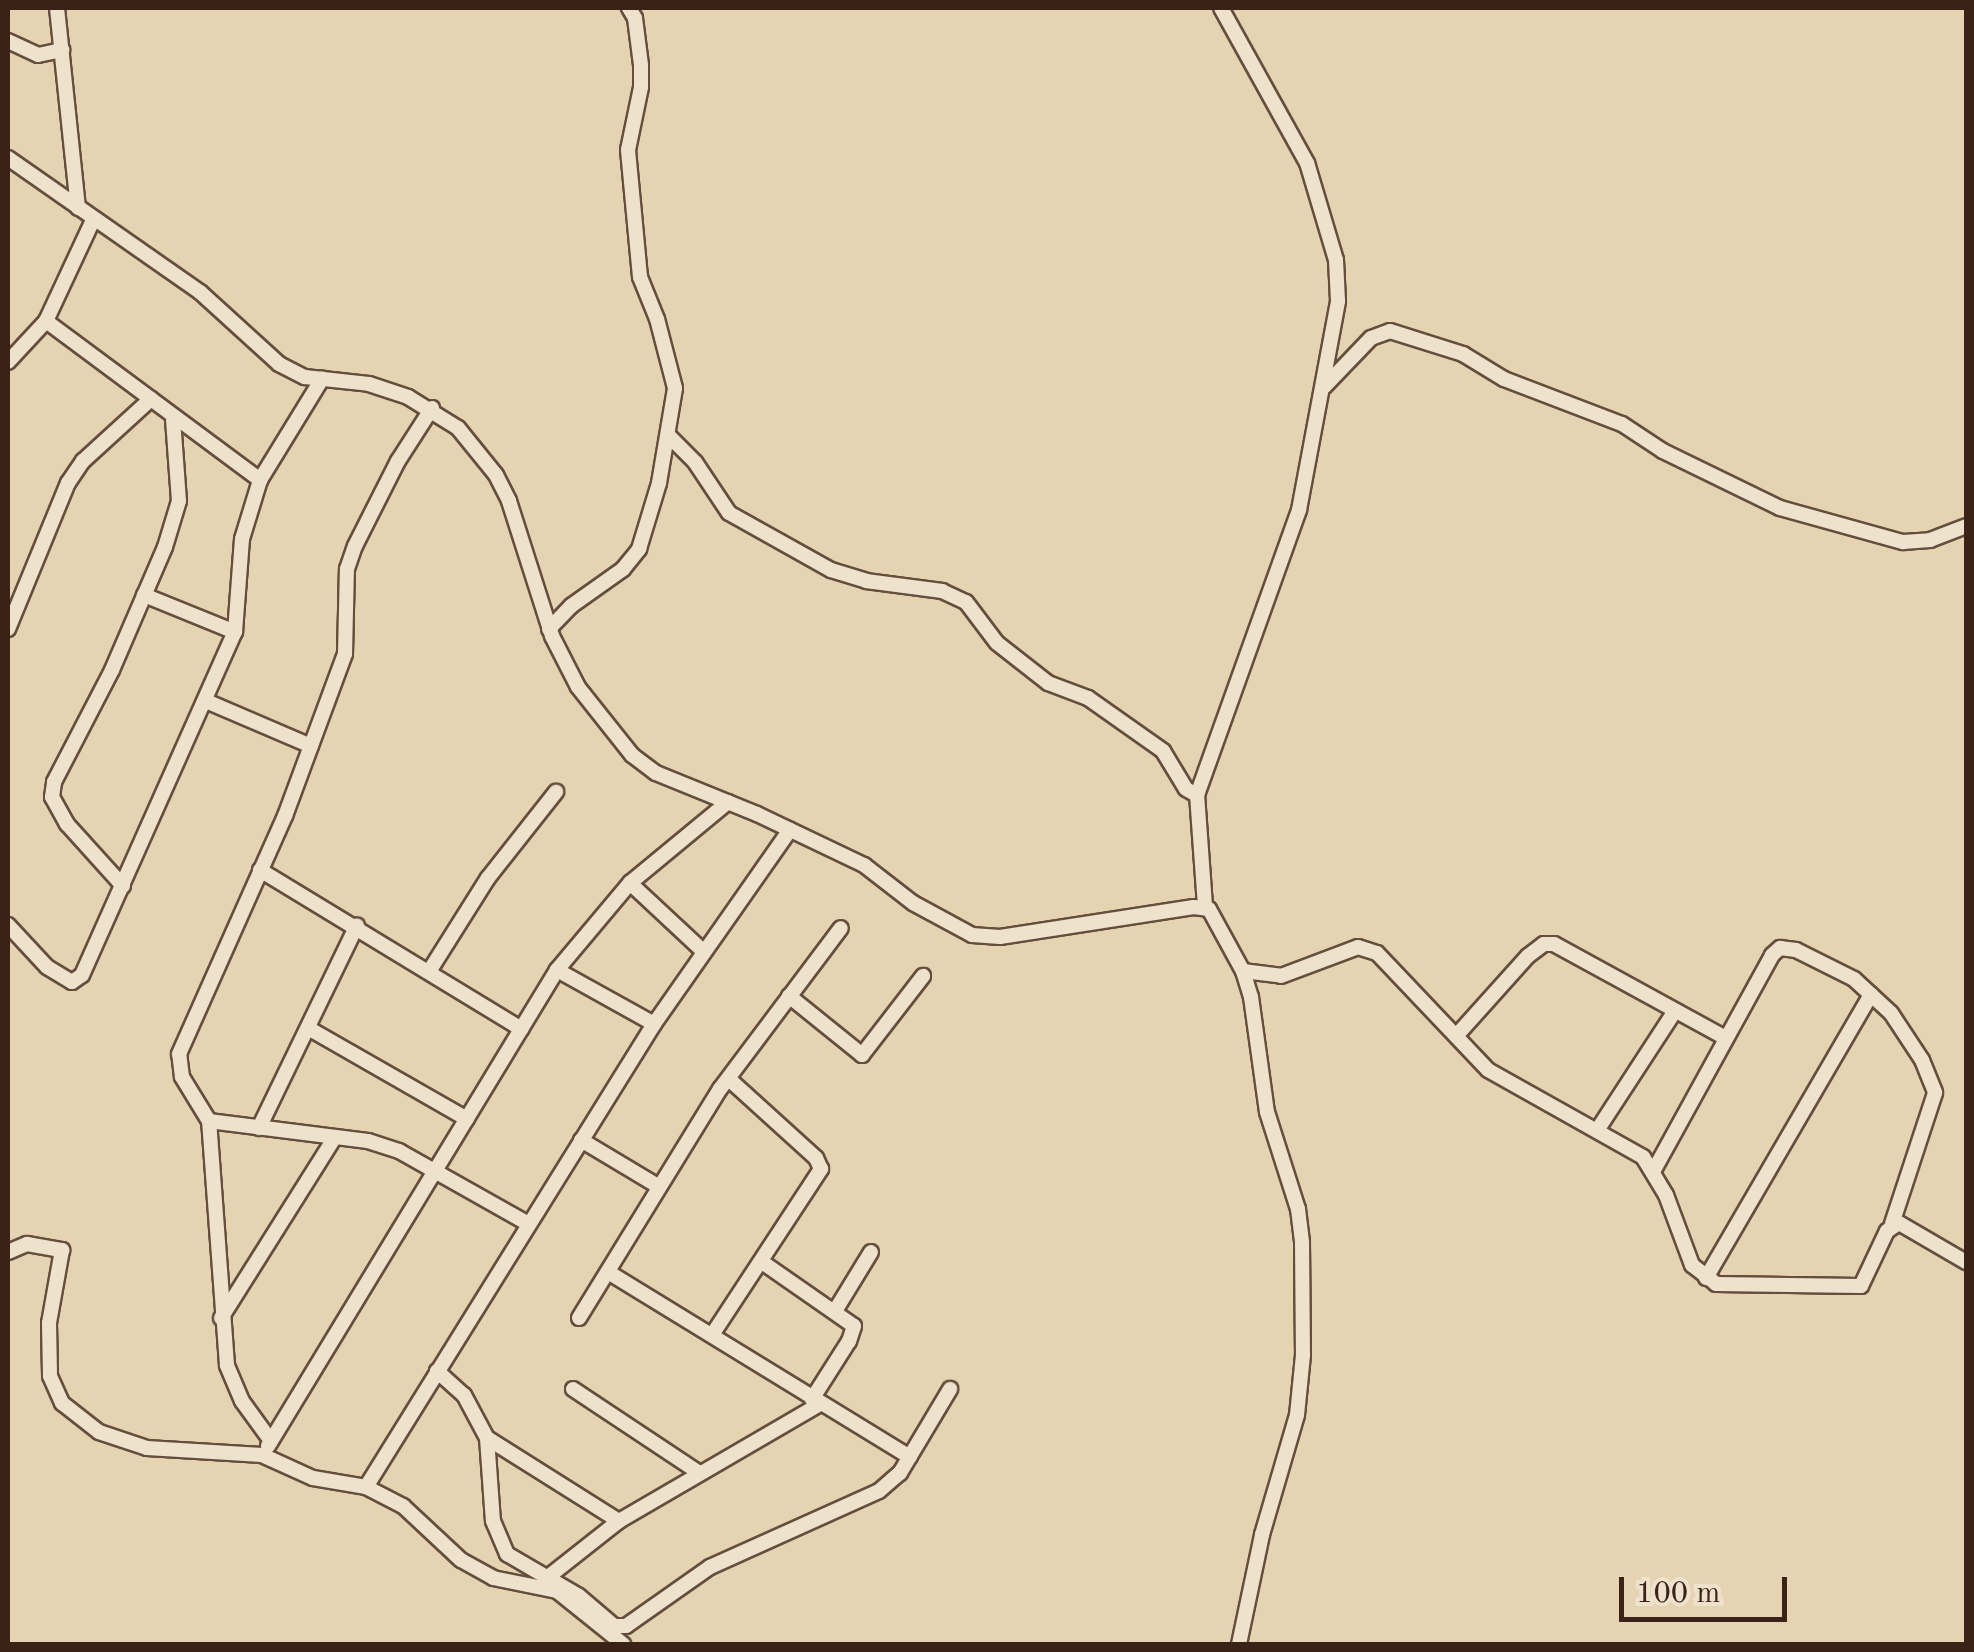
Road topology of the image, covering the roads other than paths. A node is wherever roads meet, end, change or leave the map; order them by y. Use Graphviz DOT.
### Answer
graph roads {
  1 [pos="57,8"];
  2 [pos="628,8"];
  3 [pos="1221,8"];
  4 [pos="8,41"];
  5 [pos="62,50"];
  6 [pos="8,158"];
  7 [pos="78,208"];
  8 [pos="94,220"];
  9 [pos="46,321"];
  10 [pos="11,352"];
  11 [pos="322,378"];
  12 [pos="1324,387"];
  13 [pos="151,399"];
  14 [pos="432,408"];
  15 [pos="173,420"];
  16 [pos="668,435"];
  17 [pos="260,480"];
  18 [pos="1966,526"];
  19 [pos="144,595"];
  20 [pos="8,629"];
  21 [pos="550,629"];
  22 [pos="235,632"];
  23 [pos="206,701"];
  24 [pos="312,746"];
  25 [pos="556,792"];
  26 [pos="1196,795"];
  27 [pos="728,802"];
  28 [pos="790,830"];
  29 [pos="260,870"];
  30 [pos="630,883"];
  31 [pos="122,886"];
  32 [pos="1205,906"];
  33 [pos="8,924"];
  34 [pos="357,925"];
  35 [pos="841,928"];
  36 [pos="704,952"];
  37 [pos="430,970"];
  38 [pos="556,970"];
  39 [pos="1243,971"];
  40 [pos="922,976"];
  41 [pos="1871,994"];
  42 [pos="789,996"];
  43 [pos="1674,1010"];
  44 [pos="654,1024"];
  45 [pos="308,1028"];
  46 [pos="521,1029"];
  47 [pos="1457,1036"];
  48 [pos="1726,1038"];
  49 [pos="729,1079"];
  50 [pos="467,1120"];
  51 [pos="209,1121"];
  52 [pos="259,1128"];
  53 [pos="1598,1129"];
  54 [pos="334,1140"];
  55 [pos="581,1140"];
  56 [pos="438,1170"];
  57 [pos="1654,1170"];
  58 [pos="658,1186"];
  59 [pos="526,1224"];
  60 [pos="1892,1224"];
  61 [pos="8,1252"];
  62 [pos="871,1252"];
  63 [pos="762,1262"];
  64 [pos="1966,1262"];
  65 [pos="608,1272"];
  66 [pos="1706,1278"];
  67 [pos="835,1311"];
  68 [pos="221,1318"];
  69 [pos="579,1318"];
  70 [pos="712,1335"];
  71 [pos="437,1371"];
  72 [pos="573,1389"];
  73 [pos="950,1389"];
  74 [pos="816,1402"];
  75 [pos="487,1438"];
  76 [pos="271,1441"];
  77 [pos="262,1455"];
  78 [pos="910,1457"];
  79 [pos="698,1472"];
  80 [pos="366,1488"];
  81 [pos="618,1521"];
  82 [pos="548,1577"];
  83 [pos="615,1643"];
  84 [pos="1239,1644"];
  1 -- 5 [label="street"];
  2 -- 16 [label="street"];
  3 -- 12 [label="street"];
  4 -- 5 [label="street"];
  5 -- 7 [label="street"];
  6 -- 7 [label="street"];
  7 -- 8 [label="street"];
  8 -- 9 [label="street"];
  8 -- 11 [label="street"];
  9 -- 10 [label="street"];
  9 -- 13 [label="street"];
  11 -- 14 [label="street"];
  11 -- 17 [label="street"];
  12 -- 18 [label="street"];
  12 -- 26 [label="street"];
  13 -- 15 [label="street"];
  13 -- 20 [label="street"];
  14 -- 21 [label="street"];
  14 -- 24 [label="street"];
  15 -- 17 [label="street"];
  15 -- 19 [label="street"];
  16 -- 21 [label="street"];
  16 -- 26 [label="street"];
  17 -- 22 [label="street"];
  19 -- 22 [label="street"];
  19 -- 31 [label="street"];
  21 -- 27 [label="street"];
  22 -- 23 [label="street"];
  23 -- 24 [label="street"];
  23 -- 31 [label="street"];
  24 -- 29 [label="street"];
  25 -- 37 [label="street"];
  26 -- 32 [label="street"];
  27 -- 28 [label="street"];
  27 -- 30 [label="street"];
  28 -- 32 [label="street"];
  28 -- 36 [label="street"];
  29 -- 34 [label="street"];
  29 -- 51 [label="street"];
  30 -- 36 [label="street"];
  30 -- 38 [label="street"];
  31 -- 33 [label="street"];
  32 -- 39 [label="street"];
  34 -- 37 [label="street"];
  34 -- 45 [label="street"];
  35 -- 42 [label="street"];
  36 -- 44 [label="street"];
  37 -- 46 [label="street"];
  38 -- 44 [label="street"];
  38 -- 46 [label="street"];
  39 -- 47 [label="street"];
  39 -- 84 [label="street"];
  40 -- 42 [label="street"];
  41 -- 48 [label="street"];
  41 -- 60 [label="street"];
  41 -- 66 [label="street"];
  42 -- 49 [label="street"];
  43 -- 47 [label="street"];
  43 -- 48 [label="street"];
  43 -- 53 [label="street"];
  44 -- 55 [label="street"];
  45 -- 50 [label="street"];
  45 -- 52 [label="street"];
  46 -- 50 [label="street"];
  47 -- 53 [label="street"];
  48 -- 57 [label="street"];
  49 -- 58 [label="street"];
  49 -- 63 [label="street"];
  50 -- 56 [label="street"];
  51 -- 52 [label="street"];
  51 -- 68 [label="street"];
  52 -- 54 [label="street"];
  53 -- 57 [label="street"];
  54 -- 56 [label="street"];
  54 -- 68 [label="street"];
  55 -- 58 [label="street"];
  55 -- 59 [label="street"];
  56 -- 59 [label="street"];
  56 -- 76 [label="street"];
  57 -- 66 [label="street"];
  58 -- 65 [label="street"];
  59 -- 71 [label="street"];
  60 -- 64 [label="street"];
  60 -- 66 [label="street"];
  61 -- 77 [label="street"];
  62 -- 67 [label="street"];
  63 -- 67 [label="street"];
  63 -- 70 [label="street"];
  65 -- 69 [label="street"];
  65 -- 70 [label="street"];
  67 -- 74 [label="street"];
  68 -- 76 [label="street"];
  70 -- 74 [label="street"];
  71 -- 75 [label="street"];
  71 -- 80 [label="street"];
  72 -- 79 [label="street"];
  73 -- 78 [label="street"];
  74 -- 78 [label="street"];
  74 -- 79 [label="street"];
  75 -- 81 [label="street"];
  75 -- 82 [label="street"];
  76 -- 77 [label="street"];
  77 -- 80 [label="street"];
  78 -- 82 [label="street"];
  79 -- 81 [label="street"];
  80 -- 83 [label="street"];
  81 -- 82 [label="street"];
}
